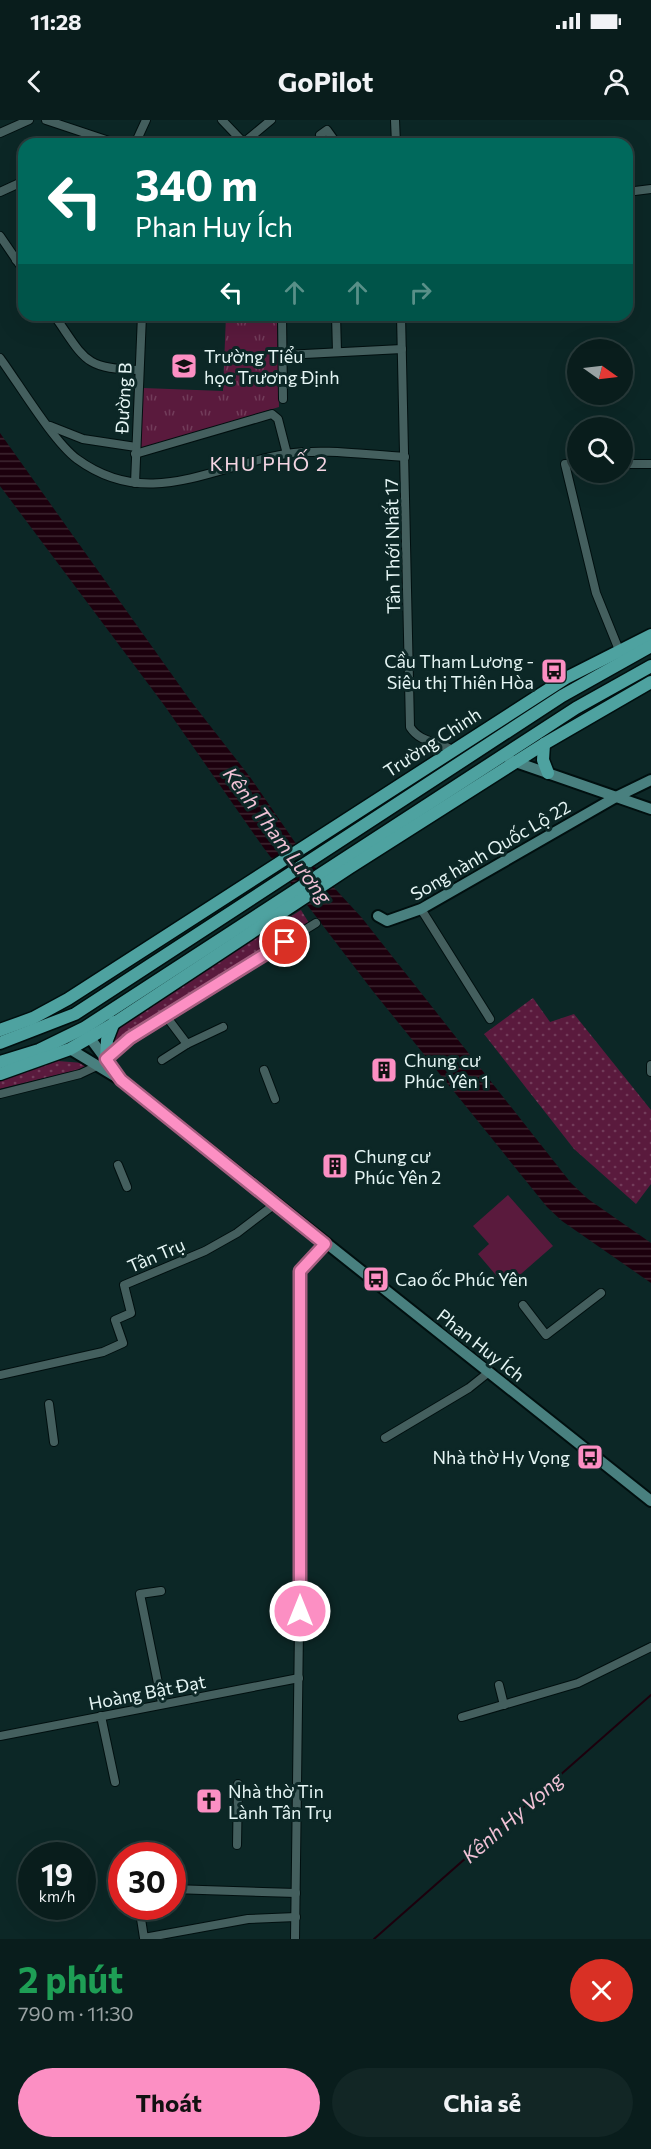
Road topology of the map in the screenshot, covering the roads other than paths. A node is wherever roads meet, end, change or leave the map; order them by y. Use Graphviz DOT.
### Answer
graph roads {
  1 [pos="29,120"];
  2 [pos="46,120"];
  3 [pos="146,120"];
  4 [pos="222,120"];
  5 [pos="271,120"];
  6 [pos="395,120"];
  7 [pos="0,133"];
  8 [pos="96,138"];
  9 [pos="138,138"];
  10 [pos="238,138"];
  11 [pos="248,138"];
  12 [pos="321,138"];
  13 [pos="333,138"];
  14 [pos="396,138"];
  15 [pos="18,184"];
  16 [pos="651,189"];
  17 [pos="633,191"];
  18 [pos="0,192"];
  19 [pos="0,236"];
  20 [pos="16,260"];
  21 [pos="18,263"];
  22 [pos="58,321"];
  23 [pos="142,321"];
  24 [pos="282,321"];
  25 [pos="336,321"];
  26 [pos="401,321"];
  27 [pos="402,349"];
  28 [pos="337,352"];
  29 [pos="285,356"];
  30 [pos="0,358"];
  31 [pos="140,370"];
  32 [pos="283,399"];
  33 [pos="46,423"];
  34 [pos="135,450"];
  35 [pos="287,454"];
  36 [pos="405,457"];
  37 [pos="633,464"];
  38 [pos="651,464"];
  39 [pos="135,483"];
  40 [pos="569,483"];
  41 [pos="651,635"];
  42 [pos="651,646"];
  43 [pos="621,655"];
  44 [pos="651,666"];
  45 [pos="651,682"];
  46 [pos="544,744"];
  47 [pos="452,750"];
  48 [pos="501,757"];
  49 [pos="518,762"];
  50 [pos="548,773"];
  51 [pos="651,780"];
  52 [pos="616,797"];
  53 [pos="651,809"];
  54 [pos="346,863"];
  55 [pos="421,909"];
  56 [pos="378,916"];
  57 [pos="190,921"];
  58 [pos="316,923"];
  59 [pos="198,933"];
  60 [pos="206,947"];
  61 [pos="214,959"];
  62 [pos="68,999"];
  63 [pos="126,999"];
  64 [pos="48,1011"];
  65 [pos="75,1014"];
  66 [pos="166,1016"];
  67 [pos="490,1019"];
  68 [pos="54,1023"];
  69 [pos="113,1024"];
  70 [pos="223,1027"];
  71 [pos="0,1030"];
  72 [pos="87,1033"];
  73 [pos="0,1042"];
  74 [pos="66,1044"];
  75 [pos="187,1044"];
  76 [pos="162,1060"];
  77 [pos="0,1062"];
  78 [pos="102,1062"];
  79 [pos="651,1065"];
  80 [pos="264,1070"];
  81 [pos="651,1072"];
  82 [pos="0,1074"];
  83 [pos="0,1094"];
  84 [pos="275,1099"];
  85 [pos="118,1165"];
  86 [pos="127,1187"];
  87 [pos="275,1204"];
  88 [pos="325,1244"];
  89 [pos="601,1293"];
  90 [pos="523,1305"];
  91 [pos="489,1372"];
  92 [pos="0,1375"];
  93 [pos="50,1404"];
  94 [pos="385,1438"];
  95 [pos="54,1442"];
  96 [pos="651,1501"];
  97 [pos="161,1591"];
  98 [pos="651,1647"];
  99 [pos="299,1678"];
  100 [pos="499,1685"];
  101 [pos="162,1703"];
  102 [pos="504,1705"];
  103 [pos="100,1716"];
  104 [pos="462,1717"];
  105 [pos="0,1736"];
  106 [pos="115,1782"];
  107 [pos="238,1784"];
  108 [pos="237,1845"];
  109 [pos="186,1889"];
  110 [pos="296,1893"];
  111 [pos="296,1917"];
  112 [pos="141,1920"];
  113 [pos="295,1939"];
  1 -- 7 [label="street"];
  2 -- 8 [label="street"];
  3 -- 9 [label="street"];
  4 -- 10 [label="street"];
  5 -- 11 [label="street"];
  6 -- 14 [label="street"];
  12 -- 13 [label="street"];
  15 -- 18 [label="street"];
  16 -- 17 [label="street"];
  19 -- 20 [label="street"];
  20 -- 21 [label="street"];
  22 -- 31 [label="street"];
  23 -- 31 [label="street, Đường B"];
  24 -- 29 [label="street"];
  25 -- 28 [label="street"];
  26 -- 27 [label="street, Tân Thới Nhất 17"];
  27 -- 28 [label="street"];
  27 -- 36 [label="street, Tân Thới Nhất 17"];
  28 -- 29 [label="street"];
  29 -- 32 [label="street"];
  30 -- 33 [label="street"];
  31 -- 34 [label="street, Đường B"];
  33 -- 34 [label="street"];
  33 -- 39 [label="street"];
  34 -- 35 [label="street"];
  34 -- 39 [label="street, Đường B"];
  35 -- 36 [label="street"];
  35 -- 39 [label="street"];
  36 -- 47 [label="street, Tân Thới Nhất 17"];
  37 -- 38 [label="street"];
  40 -- 43 [label="street"];
  41 -- 43 [label="main road, Trường Chinh"];
  42 -- 43 [label="main road, Trường Chinh"];
  43 -- 47 [label="main road, Trường Chinh"];
  43 -- 59 [label="main road, Trường Chinh"];
  44 -- 48 [label="main road"];
  45 -- 46 [label="main road"];
  46 -- 49 [label="main road"];
  46 -- 50 [label="main road"];
  47 -- 57 [label="main road, Trường Chinh"];
  48 -- 49 [label="main road"];
  48 -- 54 [label="main road"];
  49 -- 50 [label="main road"];
  49 -- 54 [label="main road"];
  50 -- 52 [label="main road"];
  51 -- 52 [label="main road"];
  52 -- 53 [label="main road"];
  52 -- 55 [label="main road, Song hành Quốc Lộ 22"];
  54 -- 60 [label="main road"];
  54 -- 61 [label="main road"];
  55 -- 56 [label="main road, Song hành Quốc Lộ 22"];
  55 -- 67 [label="street"];
  57 -- 59 [label="main road"];
  57 -- 62 [label="main road"];
  58 -- 66 [label="street"];
  59 -- 65 [label="main road"];
  60 -- 61 [label="main road"];
  60 -- 63 [label="main road"];
  61 -- 69 [label="main road"];
  62 -- 64 [label="main road"];
  62 -- 65 [label="main road"];
  63 -- 69 [label="main road"];
  63 -- 72 [label="main road"];
  64 -- 68 [label="main road"];
  64 -- 71 [label="main road"];
  65 -- 68 [label="main road"];
  65 -- 72 [label="main road"];
  66 -- 75 [label="street"];
  66 -- 78 [label="street"];
  68 -- 73 [label="main road"];
  68 -- 74 [label="main road"];
  69 -- 72 [label="main road"];
  69 -- 78 [label="main road"];
  70 -- 75 [label="street"];
  72 -- 74 [label="main road"];
  72 -- 78 [label="main road"];
  74 -- 77 [label="main road"];
  74 -- 78 [label="main road"];
  74 -- 82 [label="main road"];
  75 -- 76 [label="street"];
  78 -- 83 [label="street"];
  78 -- 87 [label="main road, Phan Huy Ích"];
  79 -- 81 [label="street"];
  80 -- 84 [label="street"];
  85 -- 86 [label="street"];
  87 -- 88 [label="main road, Phan Huy Ích"];
  87 -- 92 [label="street, Tân Trụ"];
  88 -- 91 [label="main road, Phan Huy Ích"];
  88 -- 99 [label="street"];
  89 -- 90 [label="street"];
  91 -- 94 [label="street"];
  91 -- 96 [label="main road, Phan Huy Ích"];
  93 -- 95 [label="street"];
  97 -- 101 [label="street"];
  98 -- 102 [label="street"];
  99 -- 101 [label="street, Hoàng Bật Đạt"];
  99 -- 110 [label="street"];
  100 -- 102 [label="street"];
  101 -- 103 [label="street, Hoàng Bật Đạt"];
  102 -- 104 [label="street"];
  103 -- 105 [label="street, Hoàng Bật Đạt"];
  103 -- 106 [label="street"];
  107 -- 108 [label="street"];
  109 -- 110 [label="street"];
  110 -- 111 [label="street"];
  111 -- 112 [label="street"];
  111 -- 113 [label="street"];
}
